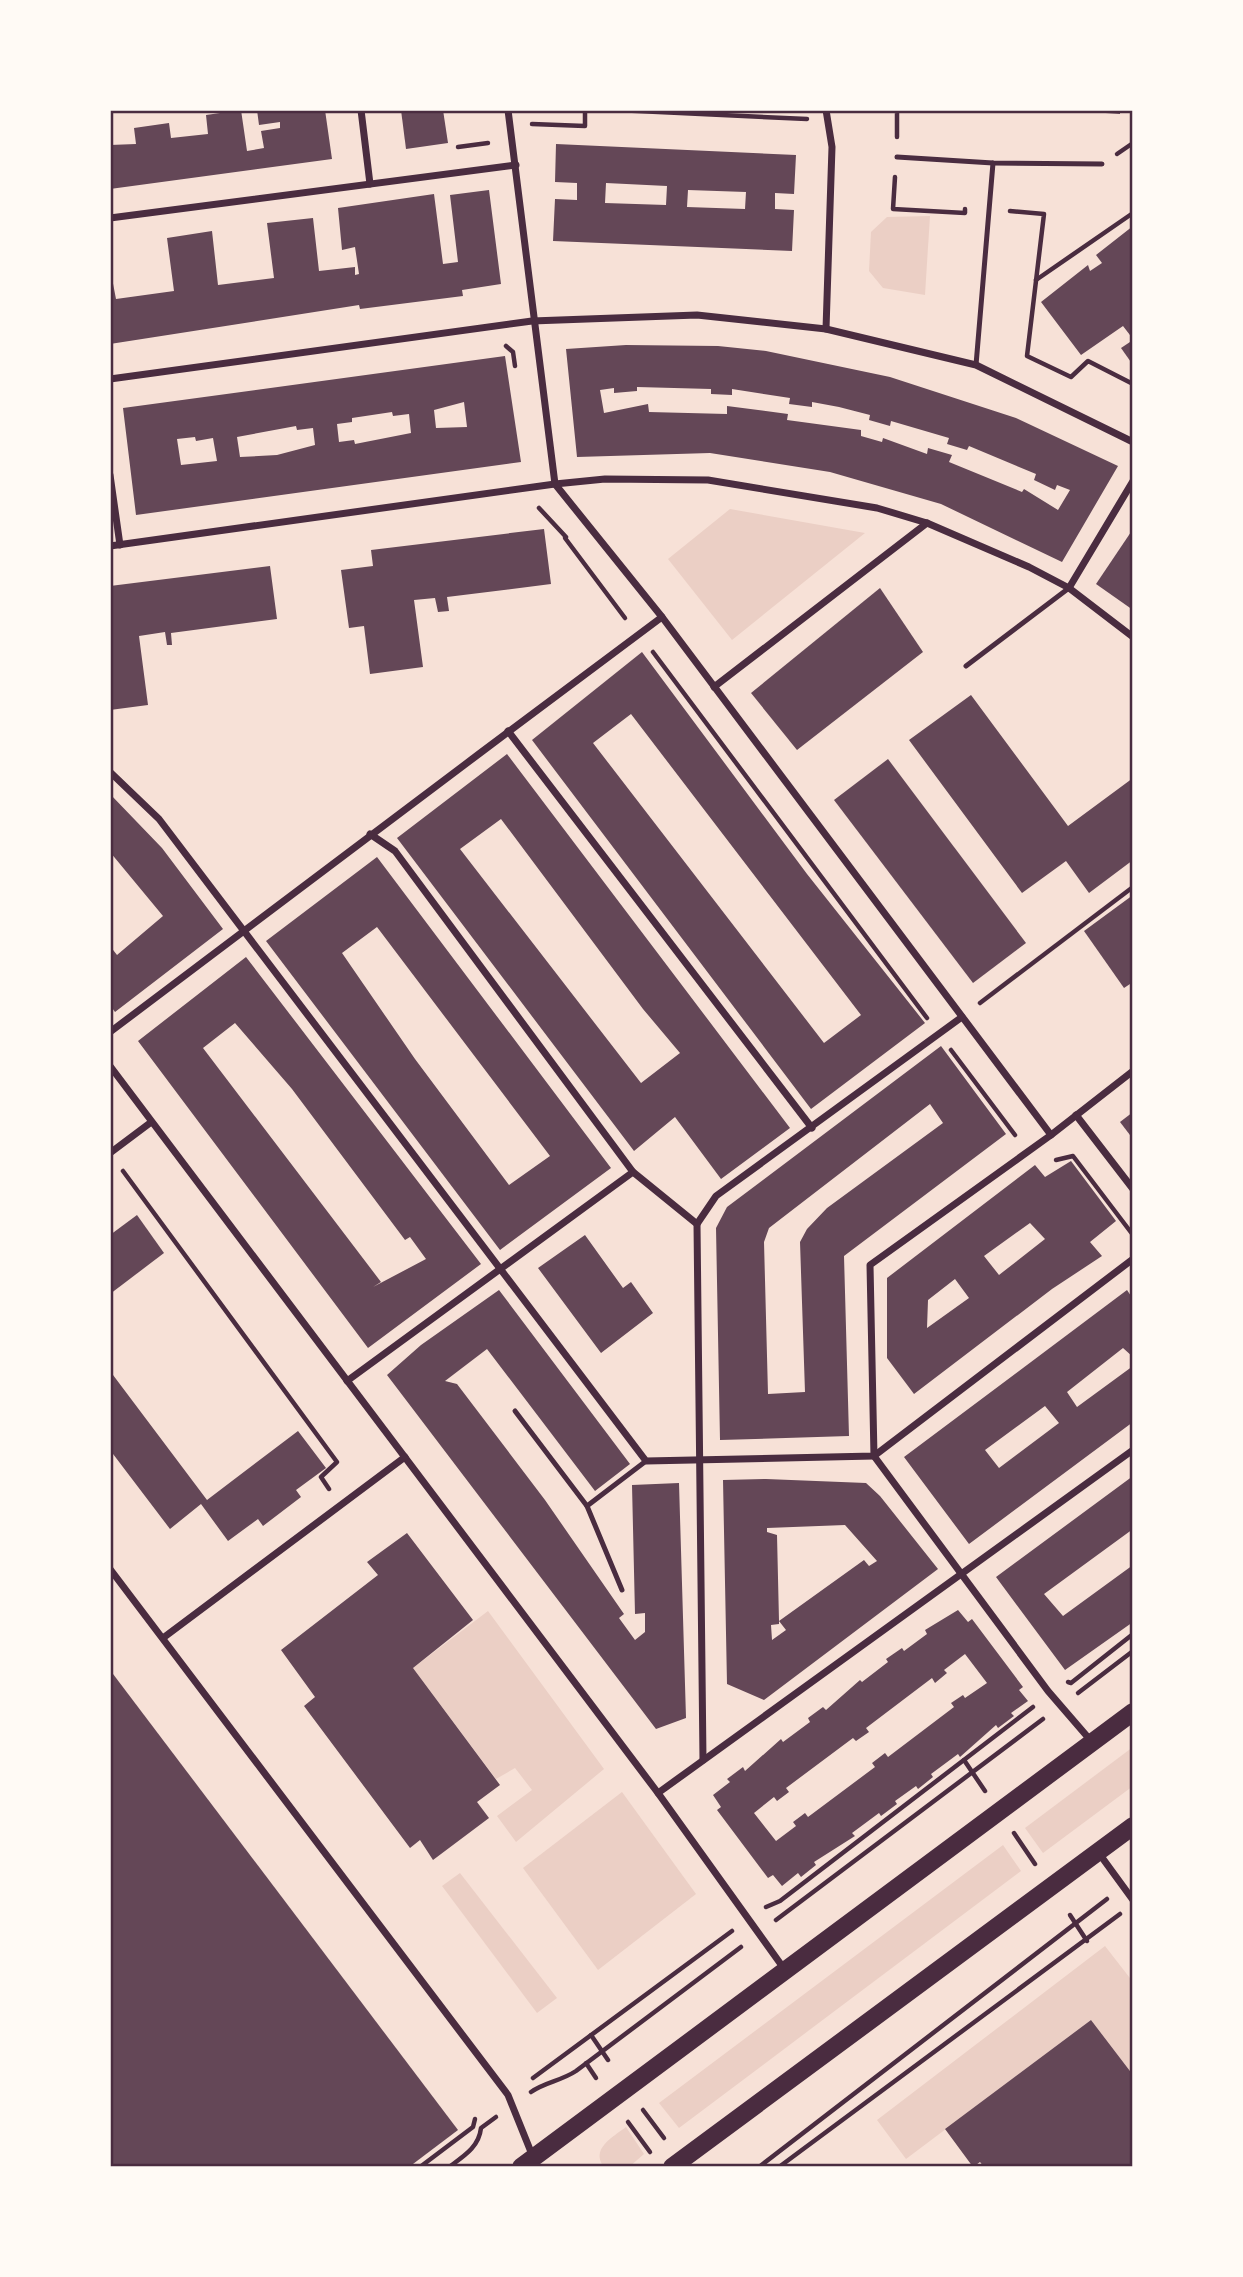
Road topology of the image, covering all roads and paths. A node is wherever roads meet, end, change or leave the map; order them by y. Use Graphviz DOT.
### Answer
graph roads {
  1 [pos="361,110"];
  2 [pos="508,110"];
  3 [pos="585,110"];
  4 [pos="616,110"];
  5 [pos="826,110"];
  6 [pos="888,110"];
  7 [pos="828,120"];
  8 [pos="510,124"];
  9 [pos="897,157"];
  10 [pos="993,163"];
  11 [pos="1102,164"];
  12 [pos="516,166"];
  13 [pos="370,184"];
  14 [pos="990,199"];
  15 [pos="1133,213"];
  16 [pos="110,218"];
  17 [pos="1036,280"];
  18 [pos="532,321"];
  19 [pos="826,329"];
  20 [pos="976,365"];
  21 [pos="110,379"];
  22 [pos="1133,384"];
  23 [pos="1133,442"];
  24 [pos="110,475"];
  25 [pos="1133,481"];
  26 [pos="555,484"];
  27 [pos="927,523"];
  28 [pos="120,545"];
  29 [pos="110,546"];
  30 [pos="1069,588"];
  31 [pos="662,617"];
  32 [pos="1133,638"];
  33 [pos="966,666"];
  34 [pos="715,687"];
  35 [pos="508,731"];
  36 [pos="110,772"];
  37 [pos="370,834"];
  38 [pos="1133,887"];
  39 [pos="245,931"];
  40 [pos="962,1017"];
  41 [pos="110,1032"];
  42 [pos="110,1066"];
  43 [pos="1133,1071"];
  44 [pos="1076,1115"];
  45 [pos="150,1123"];
  46 [pos="812,1128"];
  47 [pos="1051,1135"];
  48 [pos="110,1153"];
  49 [pos="118,1164"];
  50 [pos="633,1172"];
  51 [pos="1133,1189"];
  52 [pos="697,1224"];
  53 [pos="1133,1259"];
  54 [pos="500,1269"];
  55 [pos="347,1381"];
  56 [pos="515,1411"];
  57 [pos="1133,1450"];
  58 [pos="874,1456"];
  59 [pos="405,1457"];
  60 [pos="646,1461"];
  61 [pos="701,1462"];
  62 [pos="341,1505"];
  63 [pos="587,1506"];
  64 [pos="110,1569"];
  65 [pos="962,1576"];
  66 [pos="622,1590"];
  67 [pos="1133,1634"];
  68 [pos="163,1638"];
  69 [pos="1133,1651"];
  70 [pos="1064,1680"];
  71 [pos="1075,1695"];
  72 [pos="1036,1700"];
  73 [pos="1133,1712"];
  74 [pos="1045,1718"];
  75 [pos="1093,1743"];
  76 [pos="703,1760"];
  77 [pos="658,1793"];
  78 [pos="1133,1826"];
  79 [pos="1097,1851"];
  80 [pos="1107,1892"];
  81 [pos="1133,1900"];
  82 [pos="762,1909"];
  83 [pos="1120,1914"];
  84 [pos="1070,1915"];
  85 [pos="776,1920"];
  86 [pos="1076,1924"];
  87 [pos="736,1928"];
  88 [pos="1087,1941"];
  89 [pos="743,1945"];
  90 [pos="786,1970"];
  91 [pos="591,2035"];
  92 [pos="602,2051"];
  93 [pos="608,2060"];
  94 [pos="586,2063"];
  95 [pos="533,2078"];
  96 [pos="596,2078"];
  97 [pos="543,2083"];
  98 [pos="643,2110"];
  99 [pos="475,2119"];
  100 [pos="481,2128"];
  101 [pos="664,2138"];
  102 [pos="532,2164"];
  103 [pos="420,2167"];
  104 [pos="449,2167"];
  105 [pos="672,2167"];
  106 [pos="759,2167"];
  107 [pos="779,2167"];
  1 -- 13 [label="street"];
  2 -- 8 [label="street"];
  3 -- 8 [label="path"];
  4 -- 7 [label="path"];
  5 -- 7 [label="street"];
  6 -- 9 [label="path"];
  7 -- 19 [label="street"];
  8 -- 12 [label="street"];
  9 -- 10 [label="lane"];
  9 -- 14 [label="path"];
  10 -- 11 [label="lane"];
  10 -- 14 [label="lane"];
  12 -- 13 [label="street"];
  12 -- 18 [label="street"];
  13 -- 16 [label="street"];
  14 -- 17 [label="path"];
  14 -- 20 [label="lane"];
  15 -- 17 [label="path"];
  17 -- 22 [label="path"];
  18 -- 19 [label="street"];
  18 -- 21 [label="street"];
  18 -- 26 [label="street"];
  19 -- 20 [label="street"];
  20 -- 23 [label="street"];
  24 -- 28 [label="street"];
  25 -- 30 [label="street"];
  26 -- 27 [label="street"];
  26 -- 28 [label="street"];
  26 -- 31 [label="street"];
  27 -- 30 [label="street"];
  27 -- 34 [label="street"];
  28 -- 29 [label="street"];
  30 -- 32 [label="street"];
  30 -- 33 [label="lane"];
  31 -- 34 [label="street"];
  31 -- 35 [label="street"];
  34 -- 40 [label="street"];
  35 -- 37 [label="street"];
  35 -- 46 [label="street"];
  36 -- 39 [label="street"];
  37 -- 39 [label="street"];
  37 -- 50 [label="street"];
  38 -- 40 [label="path"];
  39 -- 41 [label="street"];
  39 -- 54 [label="street"];
  40 -- 46 [label="street"];
  40 -- 47 [label="street"];
  42 -- 45 [label="street"];
  43 -- 44 [label="street"];
  44 -- 47 [label="street"];
  44 -- 51 [label="street"];
  45 -- 48 [label="street"];
  45 -- 55 [label="street"];
  46 -- 52 [label="street"];
  47 -- 58 [label="street"];
  49 -- 62 [label="path"];
  50 -- 52 [label="street"];
  50 -- 54 [label="street"];
  52 -- 61 [label="street"];
  53 -- 58 [label="street"];
  54 -- 55 [label="street"];
  54 -- 60 [label="street"];
  55 -- 59 [label="street"];
  56 -- 63 [label="lane"];
  57 -- 65 [label="street"];
  58 -- 61 [label="street"];
  58 -- 65 [label="street"];
  59 -- 62 [label="street"];
  59 -- 77 [label="street"];
  60 -- 61 [label="street"];
  60 -- 63 [label="lane"];
  61 -- 76 [label="street"];
  62 -- 68 [label="street"];
  63 -- 66 [label="lane"];
  64 -- 68 [label="street"];
  65 -- 75 [label="street"];
  65 -- 76 [label="street"];
  67 -- 70 [label="path"];
  68 -- 102 [label="street"];
  69 -- 71 [label="path"];
  72 -- 82 [label="path"];
  73 -- 75 [label="main road"];
  74 -- 85 [label="path"];
  75 -- 90 [label="main road"];
  76 -- 77 [label="street"];
  77 -- 90 [label="street"];
  78 -- 79 [label="main road"];
  79 -- 81 [label="street"];
  79 -- 105 [label="main road"];
  80 -- 86 [label="path"];
  83 -- 88 [label="path"];
  84 -- 86 [label="path"];
  86 -- 88 [label="path"];
  86 -- 106 [label="path"];
  87 -- 91 [label="path"];
  88 -- 107 [label="path"];
  89 -- 92 [label="path"];
  90 -- 102 [label="main road"];
  91 -- 92 [label="path"];
  91 -- 95 [label="path"];
  92 -- 93 [label="path"];
  92 -- 94 [label="path"];
  94 -- 96 [label="path"];
  94 -- 97 [label="path"];
  98 -- 101 [label="path"];
  99 -- 103 [label="path"];
  100 -- 104 [label="path"];
}
